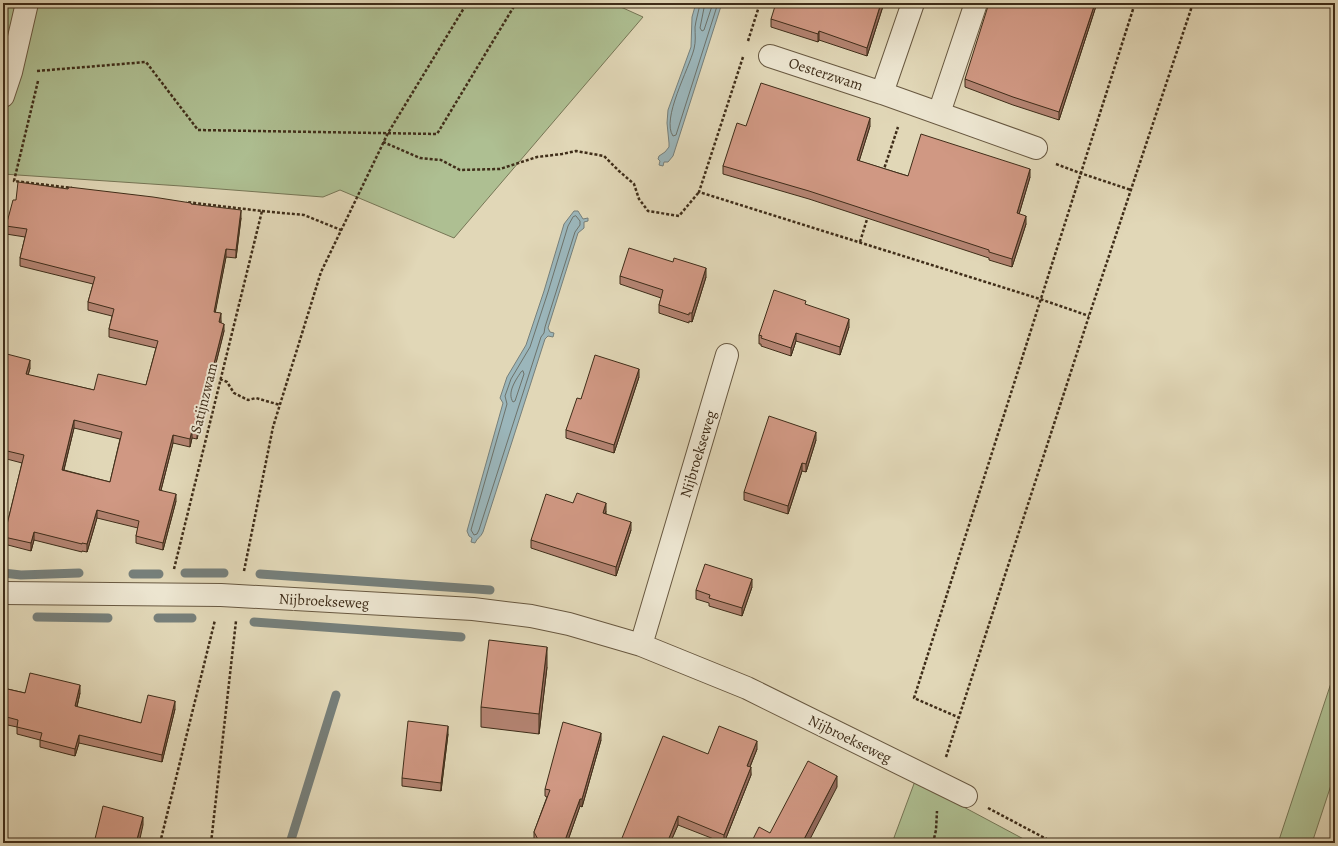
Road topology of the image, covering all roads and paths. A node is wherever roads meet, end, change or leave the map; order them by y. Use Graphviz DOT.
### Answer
graph roads {
  1 [pos="27,3"];
  2 [pos="467,3"];
  3 [pos="516,3"];
  4 [pos="760,3"];
  5 [pos="913,3"];
  6 [pos="976,3"];
  7 [pos="1135,3"];
  8 [pos="1193,3"];
  9 [pos="746,48"];
  10 [pos="743,56"];
  11 [pos="770,56"];
  12 [pos="42,64"];
  13 [pos="40,71"];
  14 [pos="11,72"];
  15 [pos="38,79"];
  16 [pos="882,93"];
  17 [pos="3,96"];
  18 [pos="907,101"];
  19 [pos="938,113"];
  20 [pos="388,133"];
  21 [pos="383,142"];
  22 [pos="1036,148"];
  23 [pos="1080,173"];
  24 [pos="882,176"];
  25 [pos="76,189"];
  26 [pos="1131,190"];
  27 [pos="699,192"];
  28 [pos="178,201"];
  29 [pos="262,211"];
  30 [pos="870,213"];
  31 [pos="341,230"];
  32 [pos="860,242"];
  33 [pos="1040,299"];
  34 [pos="1089,316"];
  35 [pos="727,355"];
  36 [pos="220,379"];
  37 [pos="280,405"];
  38 [pos="3,593"];
  39 [pos="167,595"];
  40 [pos="230,596"];
  41 [pos="641,645"];
  42 [pos="960,718"];
  43 [pos="938,782"];
  44 [pos="966,796"];
  45 [pos="160,843"];
  46 [pos="210,843"];
  47 [pos="934,843"];
  48 [pos="1054,843"];
  1 -- 14 [label="street"];
  2 -- 20 [label="path"];
  3 -- 20 [label="path"];
  4 -- 9 [label="path"];
  5 -- 16 [label="street, Oesterzwam"];
  6 -- 19 [label="street"];
  7 -- 23 [label="path"];
  8 -- 26 [label="path"];
  10 -- 27 [label="path"];
  11 -- 16 [label="street, Oesterzwam"];
  12 -- 13 [label="path"];
  13 -- 14 [label="path"];
  13 -- 20 [label="path"];
  14 -- 17 [label="street"];
  15 -- 25 [label="path"];
  16 -- 18 [label="street, Oesterzwam"];
  18 -- 19 [label="street, Oesterzwam"];
  18 -- 24 [label="path"];
  19 -- 22 [label="street, Oesterzwam"];
  20 -- 21 [label="path"];
  21 -- 27 [label="path"];
  21 -- 31 [label="path"];
  22 -- 23 [label="path"];
  23 -- 26 [label="path"];
  23 -- 33 [label="path"];
  26 -- 34 [label="path"];
  27 -- 32 [label="path"];
  28 -- 29 [label="path"];
  29 -- 31 [label="path"];
  29 -- 36 [label="path, Satijnzwam"];
  30 -- 32 [label="path"];
  31 -- 37 [label="path"];
  32 -- 33 [label="path"];
  33 -- 34 [label="path"];
  33 -- 42 [label="path"];
  34 -- 42 [label="path"];
  35 -- 41 [label="street, Nijbroekseweg"];
  36 -- 37 [label="path"];
  36 -- 39 [label="path, Satijnzwam"];
  37 -- 40 [label="path"];
  38 -- 39 [label="street, Nijbroekseweg"];
  39 -- 40 [label="street, Nijbroekseweg"];
  40 -- 41 [label="street, Nijbroekseweg"];
  40 -- 45 [label="path"];
  40 -- 46 [label="path"];
  41 -- 43 [label="street, Nijbroekseweg"];
  42 -- 43 [label="path"];
  43 -- 44 [label="street, Nijbroekseweg"];
  43 -- 47 [label="path"];
  44 -- 48 [label="path"];
}
